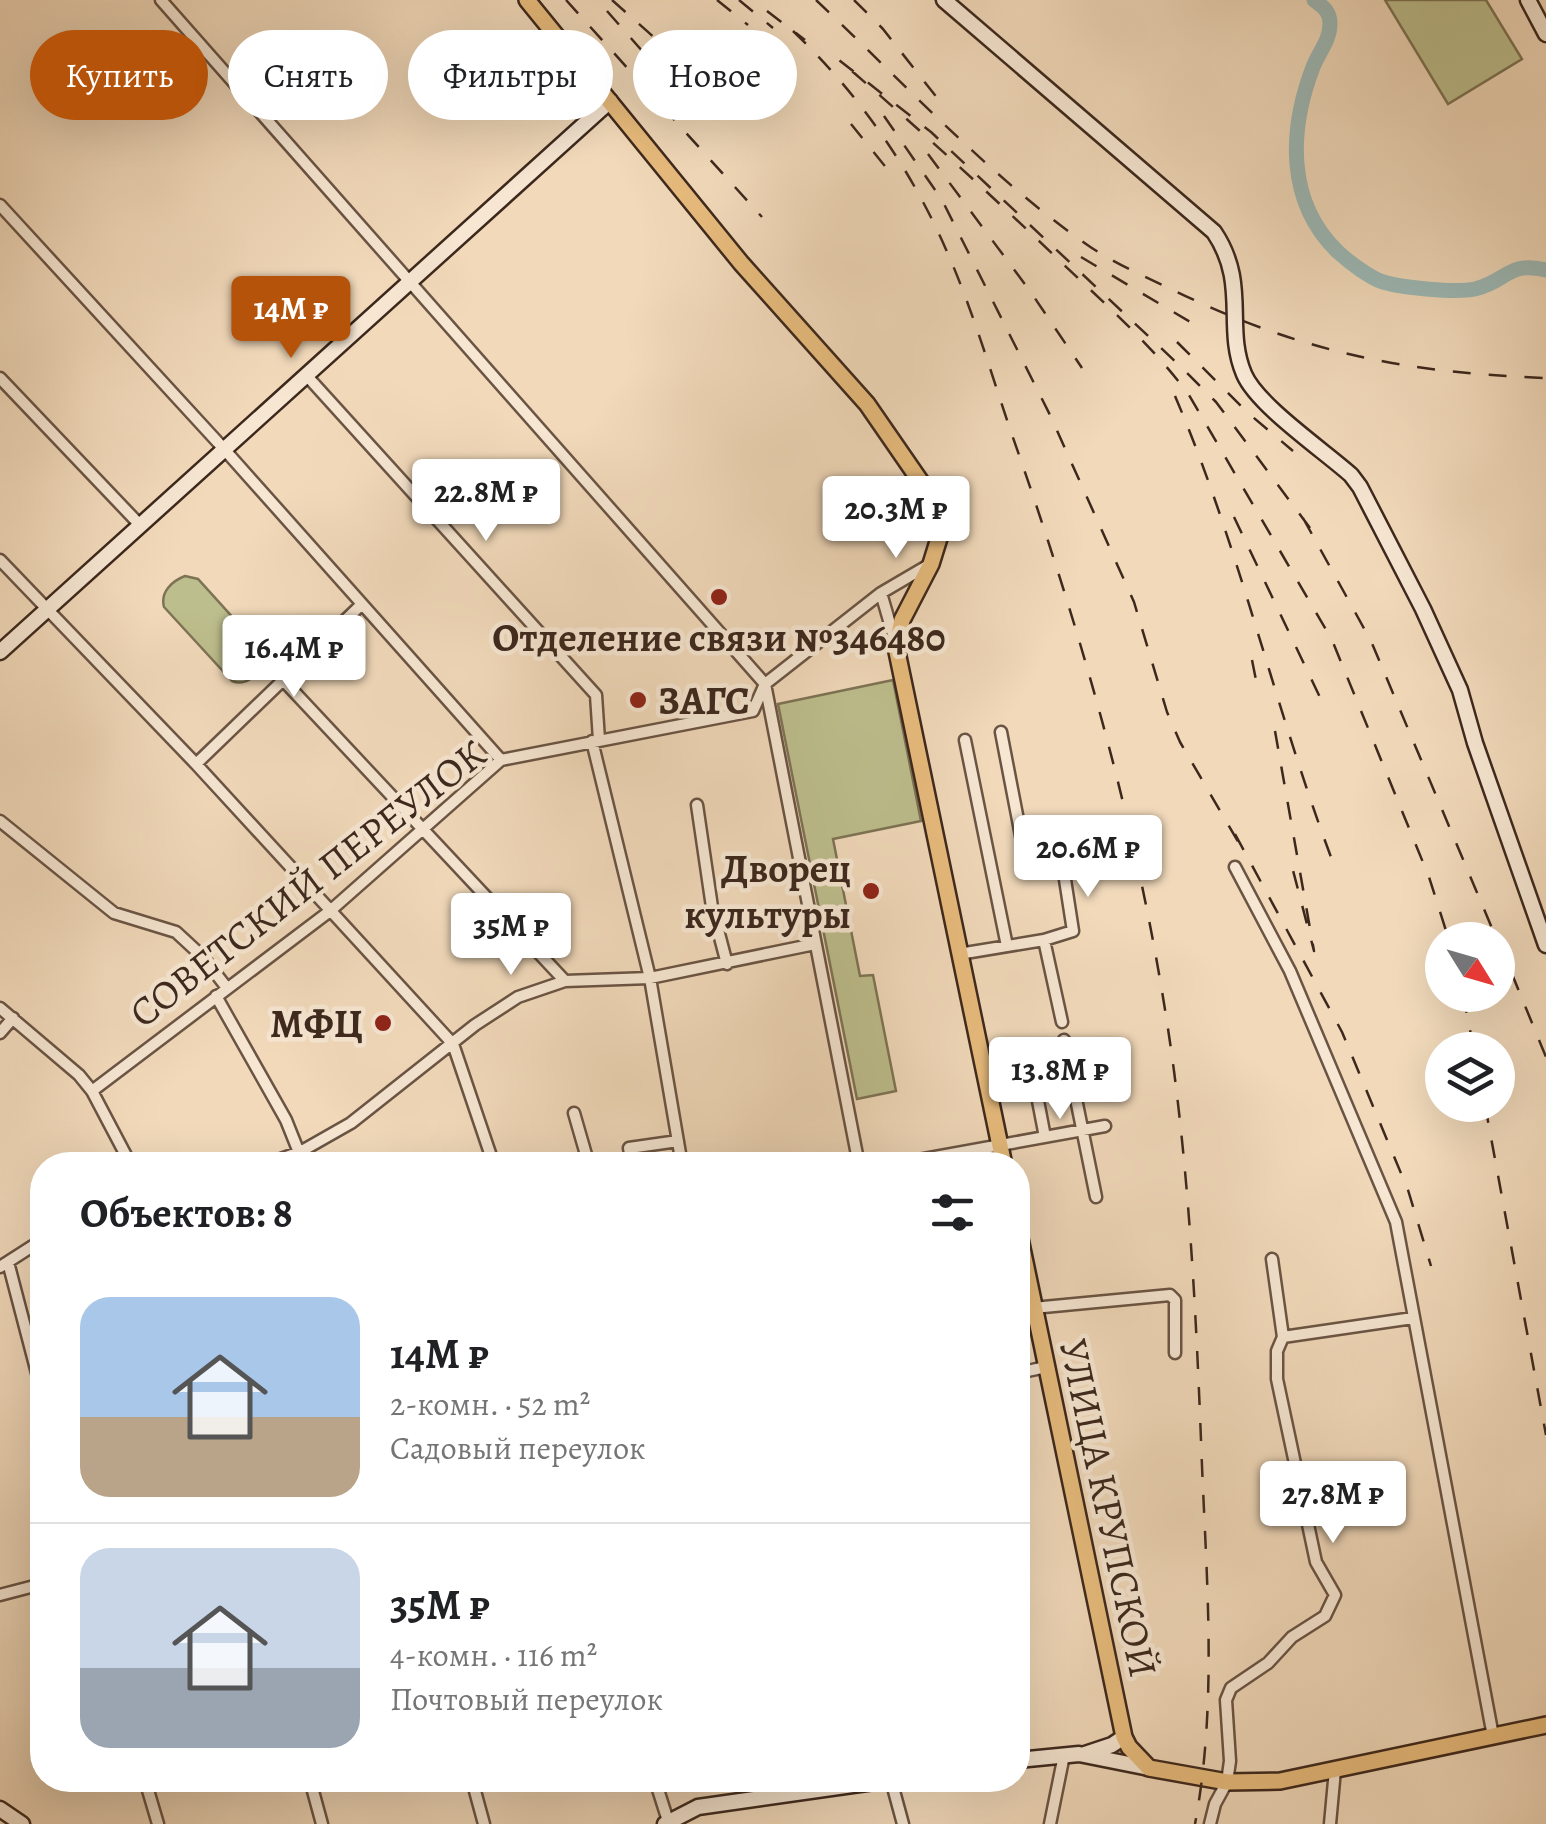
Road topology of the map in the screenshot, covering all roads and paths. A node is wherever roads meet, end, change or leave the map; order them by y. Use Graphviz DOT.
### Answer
graph roads {
  1 [pos="161,0"];
  2 [pos="528,0"];
  3 [pos="944,0"];
  4 [pos="1528,0"];
  5 [pos="552,30"];
  6 [pos="1546,34"];
  7 [pos="613,105"];
  8 [pos="589,120"];
  9 [pos="0,205"];
  10 [pos="410,284"];
  11 [pos="306,376"];
  12 [pos="0,378"];
  13 [pos="224,449"];
  14 [pos="140,525"];
  15 [pos="0,560"];
  16 [pos="931,564"];
  17 [pos="881,594"];
  18 [pos="362,604"];
  19 [pos="48,609"];
  20 [pos="896,647"];
  21 [pos="0,652"];
  22 [pos="284,681"];
  23 [pos="765,684"];
  24 [pos="1001,732"];
  25 [pos="966,740"];
  26 [pos="596,741"];
  27 [pos="501,760"];
  28 [pos="196,764"];
  29 [pos="697,804"];
  30 [pos="0,821"];
  31 [pos="423,829"];
  32 [pos="1236,867"];
  33 [pos="330,911"];
  34 [pos="1044,940"];
  35 [pos="815,944"];
  36 [pos="1007,946"];
  37 [pos="1546,946"];
  38 [pos="960,954"];
  39 [pos="727,964"];
  40 [pos="650,978"];
  41 [pos="565,981"];
  42 [pos="226,988"];
  43 [pos="216,996"];
  44 [pos="0,1008"];
  45 [pos="13,1018"];
  46 [pos="1062,1022"];
  47 [pos="0,1033"];
  48 [pos="1064,1040"];
  49 [pos="454,1044"];
  50 [pos="1028,1049"];
  51 [pos="92,1091"];
  52 [pos="574,1113"];
  53 [pos="1105,1126"];
  54 [pos="1082,1130"];
  55 [pos="1045,1136"];
  56 [pos="678,1141"];
  57 [pos="1000,1144"];
  58 [pos="123,1152"];
  59 [pos="300,1152"];
  60 [pos="490,1152"];
  61 [pos="585,1152"];
  62 [pos="630,1152"];
  63 [pos="680,1152"];
  64 [pos="856,1152"];
  65 [pos="958,1152"];
  66 [pos="1002,1152"];
  67 [pos="1096,1197"];
  68 [pos="30,1248"];
  69 [pos="1272,1259"];
  70 [pos="4,1264"];
  71 [pos="1030,1292"];
  72 [pos="1033,1308"];
  73 [pos="1413,1318"];
  74 [pos="1283,1337"];
  75 [pos="30,1352"];
  76 [pos="1175,1353"];
  77 [pos="1046,1367"];
  78 [pos="1030,1370"];
  79 [pos="30,1587"];
  80 [pos="0,1594"];
  81 [pos="1546,1725"];
  82 [pos="1493,1736"];
  83 [pos="1124,1737"];
  84 [pos="1072,1755"];
  85 [pos="1030,1759"];
  86 [pos="1149,1768"];
  87 [pos="1335,1770"];
  88 [pos="1227,1782"];
  89 [pos="149,1792"];
  90 [pos="313,1792"];
  91 [pos="475,1792"];
  92 [pos="658,1792"];
  93 [pos="805,1792"];
  94 [pos="894,1792"];
  95 [pos="0,1809"];
  96 [pos="667,1823"];
  97 [pos="22,1824"];
  98 [pos="158,1824"];
  99 [pos="322,1824"];
  100 [pos="484,1824"];
  101 [pos="903,1824"];
  102 [pos="1050,1824"];
  103 [pos="1210,1824"];
  104 [pos="1330,1824"];
  1 -- 10 [label="street"];
  2 -- 5 [label="main road"];
  3 -- 37 [label="street"];
  4 -- 6 [label="street"];
  7 -- 16 [label="main road"];
  8 -- 10 [label="street"];
  9 -- 13 [label="street"];
  10 -- 11 [label="street"];
  10 -- 23 [label="street"];
  11 -- 13 [label="street"];
  11 -- 26 [label="street"];
  12 -- 14 [label="street"];
  13 -- 14 [label="street"];
  13 -- 18 [label="street"];
  14 -- 19 [label="street"];
  15 -- 19 [label="street"];
  16 -- 17 [label="street, СОВЕТСКИЙ ПЕРЕУЛОК"];
  16 -- 20 [label="main road"];
  17 -- 20 [label="street"];
  17 -- 23 [label="street, СОВЕТСКИЙ ПЕРЕУЛОК"];
  18 -- 22 [label="street"];
  18 -- 27 [label="street"];
  19 -- 21 [label="street"];
  19 -- 28 [label="street"];
  20 -- 38 [label="main road"];
  22 -- 28 [label="street"];
  22 -- 31 [label="street"];
  23 -- 26 [label="street, СОВЕТСКИЙ ПЕРЕУЛОК"];
  23 -- 35 [label="street"];
  24 -- 34 [label="street"];
  25 -- 36 [label="street"];
  26 -- 27 [label="street, СОВЕТСКИЙ ПЕРЕУЛОК"];
  26 -- 40 [label="street"];
  27 -- 31 [label="street, СОВЕТСКИЙ ПЕРЕУЛОК"];
  28 -- 33 [label="street"];
  29 -- 39 [label="street"];
  30 -- 42 [label="street"];
  31 -- 33 [label="street, СОВЕТСКИЙ ПЕРЕУЛОК"];
  31 -- 41 [label="street"];
  32 -- 73 [label="street"];
  33 -- 42 [label="street, СОВЕТСКИЙ ПЕРЕУЛОК"];
  33 -- 49 [label="street"];
  34 -- 36 [label="street"];
  34 -- 46 [label="street"];
  35 -- 39 [label="street"];
  35 -- 64 [label="street"];
  36 -- 38 [label="street"];
  38 -- 57 [label="main road"];
  39 -- 40 [label="street"];
  40 -- 41 [label="street"];
  40 -- 56 [label="street"];
  41 -- 49 [label="street"];
  42 -- 43 [label="street, СОВЕТСКИЙ ПЕРЕУЛОК"];
  43 -- 51 [label="street, СОВЕТСКИЙ ПЕРЕУЛОК"];
  43 -- 59 [label="street"];
  44 -- 45 [label="street"];
  45 -- 47 [label="street"];
  45 -- 51 [label="street"];
  48 -- 54 [label="street"];
  49 -- 59 [label="street"];
  49 -- 60 [label="street"];
  50 -- 55 [label="street"];
  51 -- 58 [label="street"];
  52 -- 61 [label="street"];
  53 -- 54 [label="street"];
  54 -- 55 [label="street"];
  54 -- 67 [label="street"];
  55 -- 57 [label="street"];
  56 -- 62 [label="street"];
  56 -- 63 [label="street"];
  57 -- 65 [label="street"];
  57 -- 66 [label="main road"];
  68 -- 70 [label="street"];
  69 -- 74 [label="street"];
  70 -- 75 [label="street"];
  71 -- 72 [label="main road, УЛИЦА КРУПСКОЙ"];
  72 -- 76 [label="street"];
  72 -- 77 [label="main road, УЛИЦА КРУПСКОЙ"];
  73 -- 74 [label="street"];
  73 -- 82 [label="street"];
  74 -- 88 [label="street"];
  77 -- 78 [label="street"];
  77 -- 83 [label="main road, УЛИЦА КРУПСКОЙ"];
  79 -- 80 [label="street"];
  81 -- 82 [label="main road"];
  82 -- 87 [label="main road"];
  83 -- 84 [label="street"];
  83 -- 86 [label="main road, УЛИЦА КРУПСКОЙ"];
  84 -- 85 [label="street"];
  84 -- 86 [label="street"];
  84 -- 102 [label="street"];
  86 -- 88 [label="main road"];
  87 -- 88 [label="main road"];
  87 -- 104 [label="street"];
  88 -- 103 [label="street"];
  89 -- 98 [label="street"];
  90 -- 99 [label="street"];
  91 -- 100 [label="street"];
  92 -- 96 [label="street"];
  93 -- 96 [label="street"];
  94 -- 101 [label="street"];
  95 -- 97 [label="street"];
}
